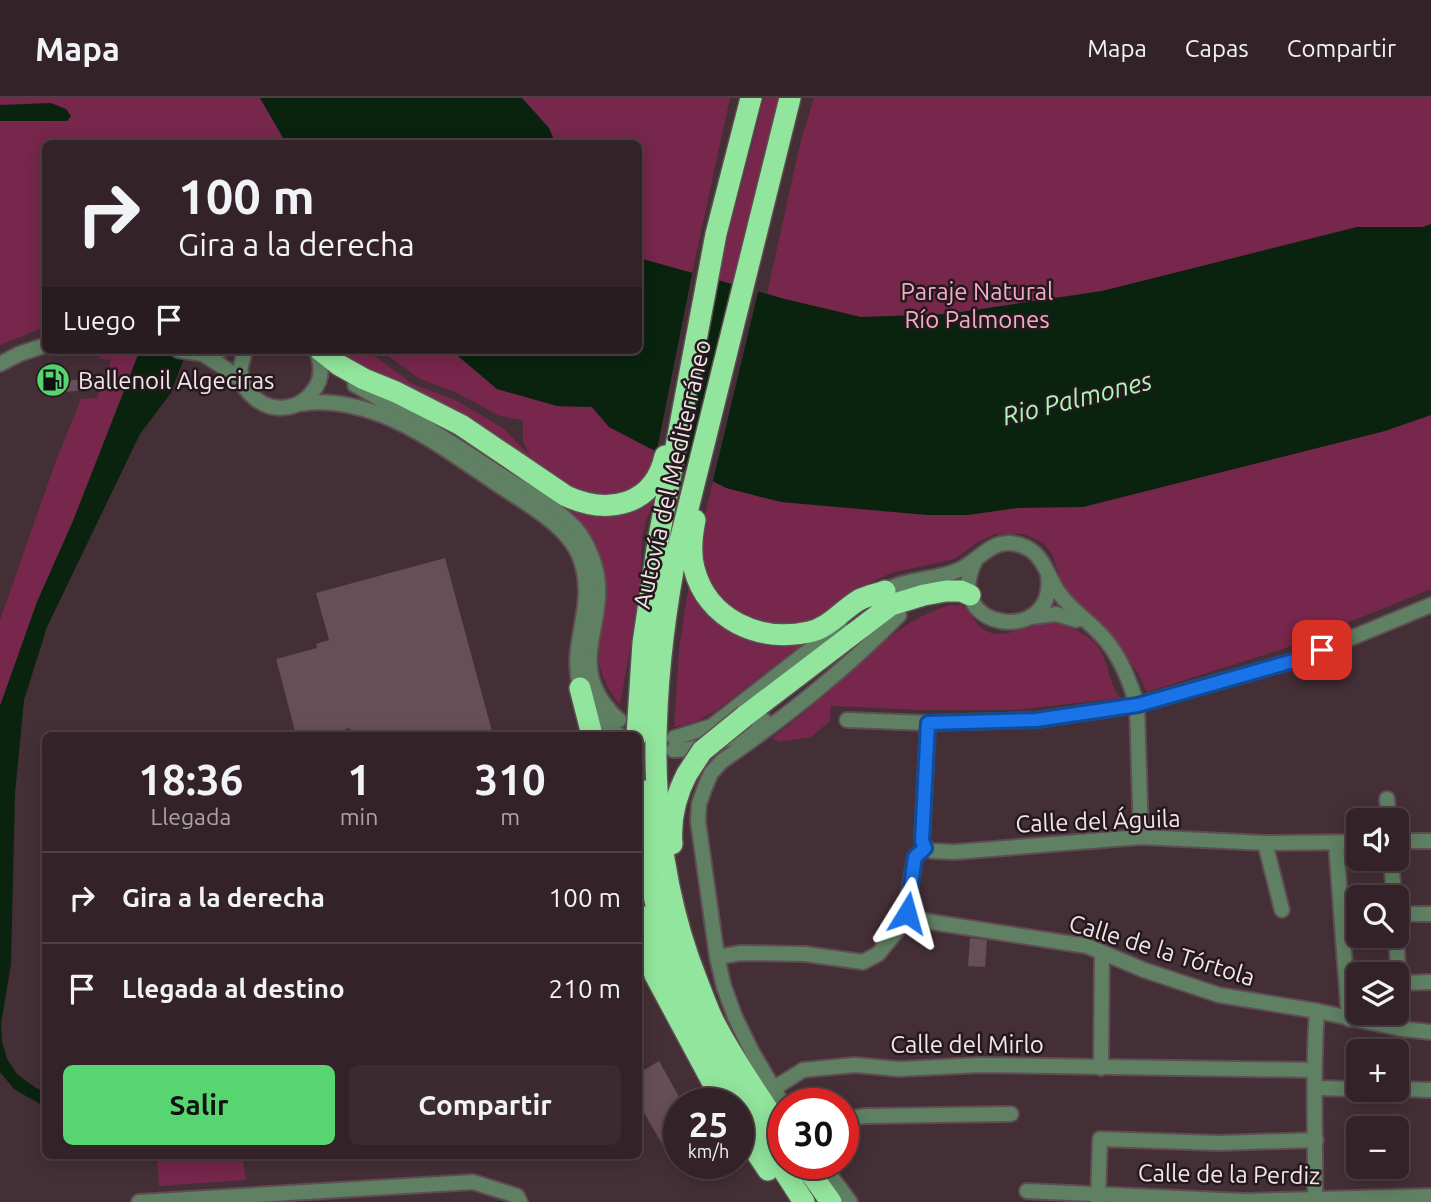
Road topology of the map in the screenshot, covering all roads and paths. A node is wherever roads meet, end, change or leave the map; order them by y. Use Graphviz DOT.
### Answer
graph roads {
  1 [pos="751,98"];
  2 [pos="790,98"];
  3 [pos="42,346"];
  4 [pos="203,354"];
  5 [pos="244,354"];
  6 [pos="319,354"];
  7 [pos="320,354"];
  8 [pos="321,354"];
  9 [pos="0,364"];
  10 [pos="245,387"];
  11 [pos="299,404"];
  12 [pos="662,482"];
  13 [pos="692,487"];
  14 [pos="975,561"];
  15 [pos="1047,570"];
  16 [pos="885,591"];
  17 [pos="972,599"];
  18 [pos="1431,605"];
  19 [pos="899,615"];
  20 [pos="1029,617"];
  21 [pos="1081,619"];
  22 [pos="580,688"];
  23 [pos="1138,705"];
  24 [pos="847,720"];
  25 [pos="928,723"];
  26 [pos="619,727"];
  27 [pos="591,732"];
  28 [pos="637,732"];
  29 [pos="1387,799"];
  30 [pos="1388,808"];
  31 [pos="642,817"];
  32 [pos="1140,837"];
  33 [pos="1409,841"];
  34 [pos="1431,841"];
  35 [pos="1265,843"];
  36 [pos="1336,843"];
  37 [pos="1346,843"];
  38 [pos="925,848"];
  39 [pos="1282,910"];
  40 [pos="674,914"];
  41 [pos="1409,914"];
  42 [pos="1431,914"];
  43 [pos="909,916"];
  44 [pos="1342,916"];
  45 [pos="1346,916"];
  46 [pos="642,926"];
  47 [pos="1102,953"];
  48 [pos="717,957"];
  49 [pos="1346,975"];
  50 [pos="1431,982"];
  51 [pos="1409,983"];
  52 [pos="1317,1011"];
  53 [pos="1346,1018"];
  54 [pos="1381,1025"];
  55 [pos="1402,1025"];
  56 [pos="1402,1029"];
  57 [pos="1431,1032"];
  58 [pos="1101,1068"];
  59 [pos="1313,1070"];
  60 [pos="715,1088"];
  61 [pos="772,1088"];
  62 [pos="775,1088"];
  63 [pos="1315,1088"];
  64 [pos="1346,1089"];
  65 [pos="1409,1089"];
  66 [pos="1431,1090"];
  67 [pos="768,1109"];
  68 [pos="1011,1114"];
  69 [pos="859,1117"];
  70 [pos="1316,1140"];
  71 [pos="754,1148"];
  72 [pos="815,1179"];
  73 [pos="833,1179"];
  74 [pos="1027,1191"];
  75 [pos="1431,1196"];
  76 [pos="1098,1198"];
  77 [pos="519,1199"];
  78 [pos="1307,1200"];
  79 [pos="139,1202"];
  80 [pos="791,1202"];
  81 [pos="804,1202"];
  82 [pos="831,1202"];
  83 [pos="850,1202"];
  1 -- 12 [label="highway, Autovía del Mediterráneo"];
  2 -- 13 [label="highway, Autovía del Mediterráneo"];
  3 -- 9 [label="street"];
  4 -- 10 [label="street"];
  5 -- 10 [label="street"];
  6 -- 11 [label="street"];
  7 -- 26 [label="street"];
  8 -- 12 [label="highway"];
  10 -- 11 [label="street"];
  11 -- 22 [label="street"];
  12 -- 28 [label="highway, Autovía del Mediterráneo"];
  13 -- 16 [label="highway"];
  13 -- 40 [label="highway, Autovía del Mediterráneo"];
  14 -- 15 [label="street"];
  14 -- 16 [label="street"];
  14 -- 17 [label="street"];
  15 -- 20 [label="street"];
  15 -- 21 [label="street"];
  16 -- 19 [label="street"];
  17 -- 19 [label="street"];
  17 -- 20 [label="street"];
  17 -- 40 [label="highway, bridge"];
  18 -- 23 [label="street"];
  19 -- 48 [label="street"];
  20 -- 21 [label="street"];
  21 -- 23 [label="street"];
  22 -- 26 [label="street"];
  22 -- 27 [label="highway"];
  23 -- 25 [label="street"];
  23 -- 32 [label="street"];
  24 -- 25 [label="street"];
  25 -- 38 [label="street"];
  29 -- 30 [label="street"];
  31 -- 81 [label="highway"];
  32 -- 35 [label="street, Calle del Águila"];
  32 -- 38 [label="street, Calle del Águila"];
  33 -- 34 [label="street"];
  35 -- 36 [label="street, Calle del Águila"];
  35 -- 39 [label="street"];
  36 -- 37 [label="street, Calle del Águila"];
  36 -- 44 [label="street"];
  38 -- 43 [label="street"];
  40 -- 67 [label="highway, Autovía del Mediterráneo"];
  41 -- 42 [label="street"];
  43 -- 47 [label="street, Calle de la Tórtola"];
  43 -- 48 [label="street"];
  44 -- 45 [label="street"];
  44 -- 49 [label="street"];
  46 -- 60 [label="highway"];
  47 -- 52 [label="street, Calle de la Tórtola"];
  47 -- 58 [label="street"];
  48 -- 61 [label="street"];
  50 -- 51 [label="street"];
  52 -- 53 [label="street, Calle de la Tórtola"];
  52 -- 59 [label="street"];
  54 -- 56 [label="street, Calle de la Tórtola"];
  55 -- 56 [label="street"];
  56 -- 57 [label="street, Calle de la Tórtola"];
  58 -- 59 [label="street, Calle del Mirlo"];
  58 -- 62 [label="street, Calle del Mirlo"];
  59 -- 63 [label="street"];
  63 -- 64 [label="street"];
  63 -- 70 [label="street"];
  65 -- 66 [label="street"];
  68 -- 69 [label="street"];
  70 -- 76 [label="street"];
  70 -- 78 [label="street"];
  71 -- 80 [label="highway"];
  72 -- 82 [label="highway"];
  73 -- 83 [label="street"];
  74 -- 76 [label="street, Calle de la Perdiz"];
  75 -- 78 [label="street, Calle de la Perdiz"];
  76 -- 78 [label="street, Calle de la Perdiz"];
  77 -- 79 [label="street"];
}
